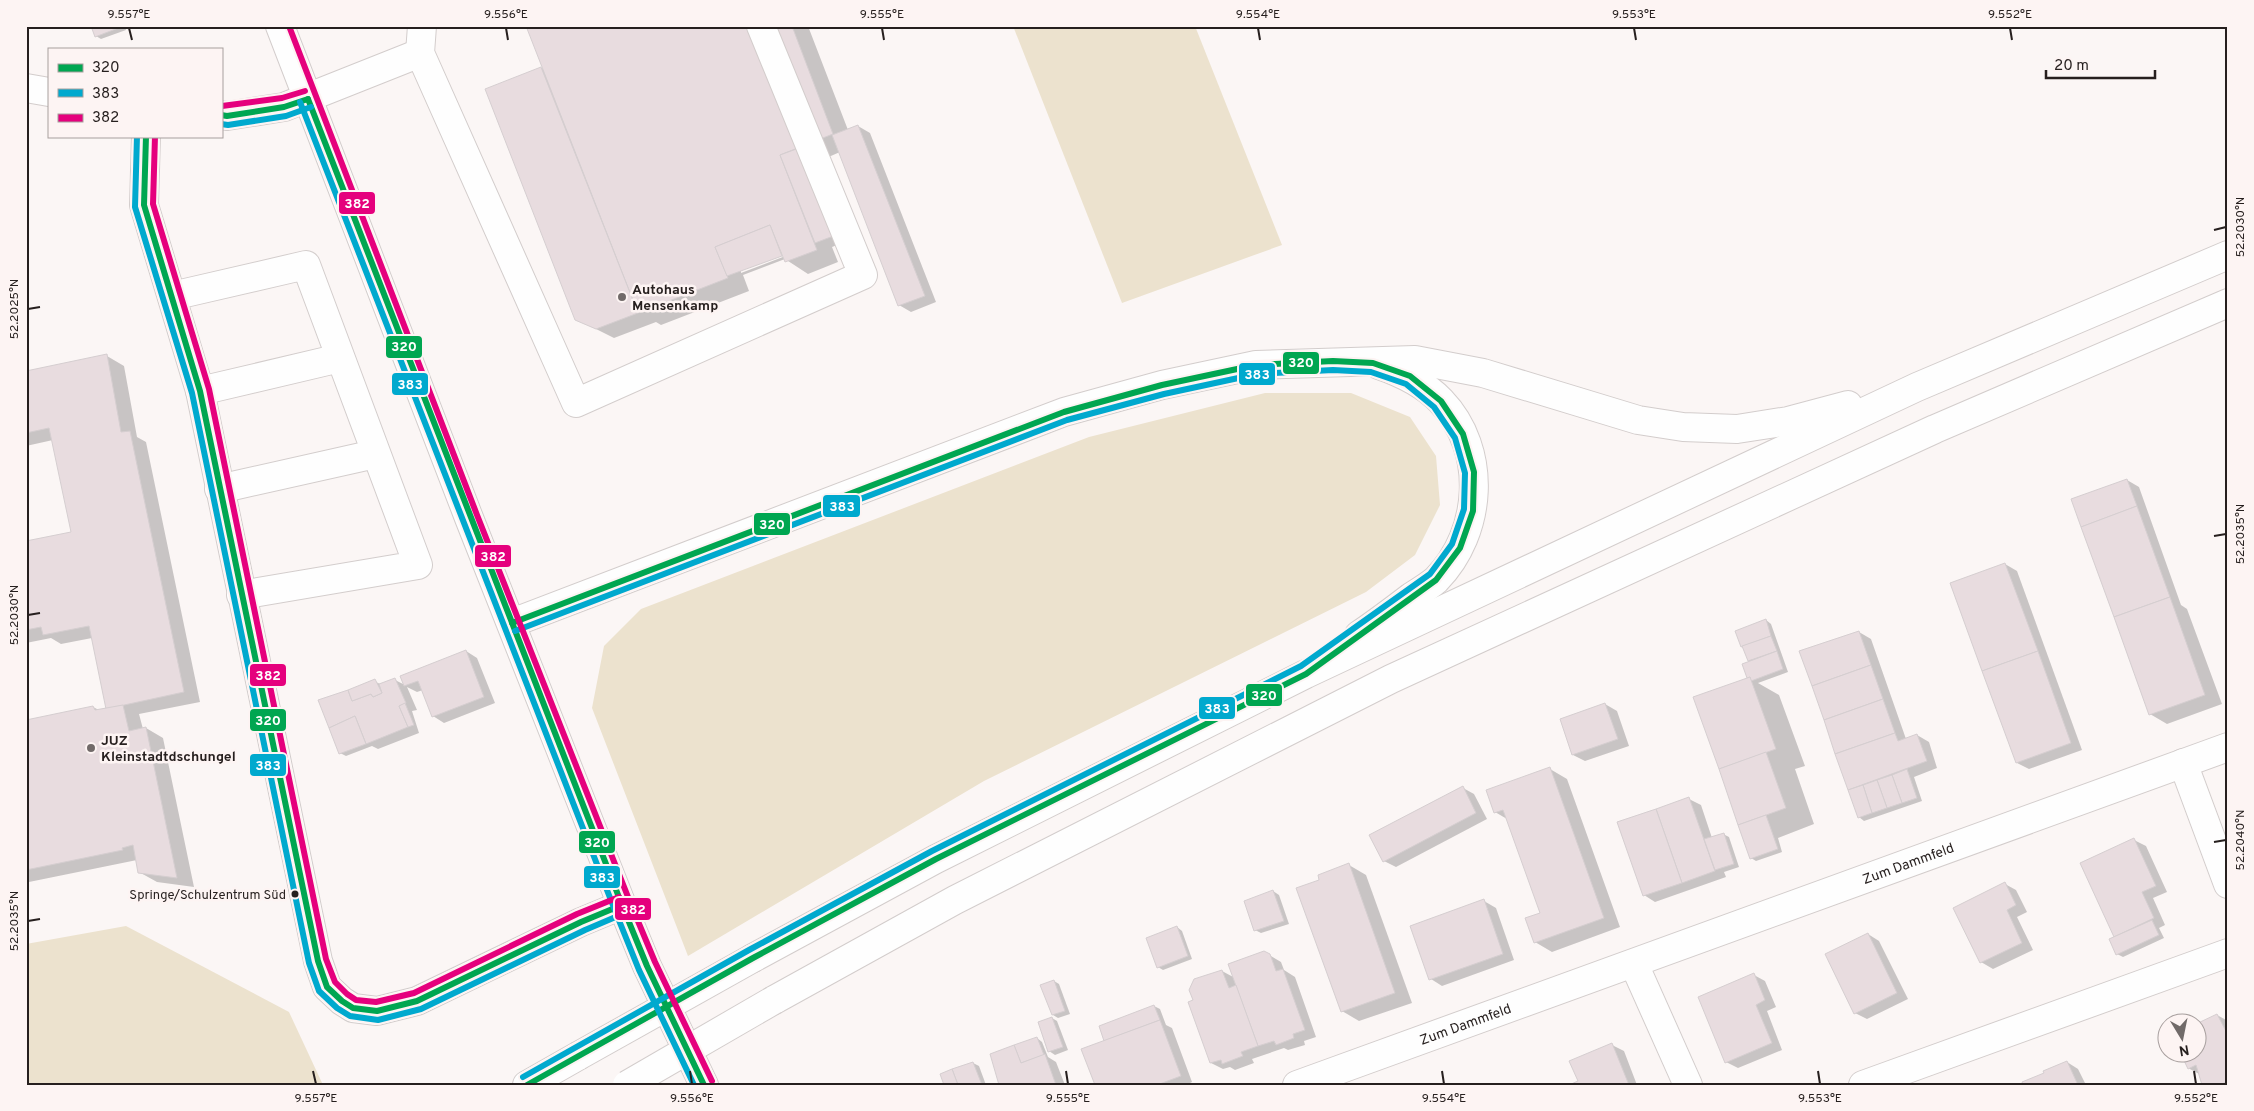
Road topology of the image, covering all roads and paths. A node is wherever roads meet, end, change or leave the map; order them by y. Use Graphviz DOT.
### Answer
graph roads {
  1 [pos="280,26"];
  2 [pos="422,26"];
  3 [pos="761,26"];
  4 [pos="420,53"];
  5 [pos="26,88"];
  6 [pos="48,92"];
  7 [pos="308,99"];
  8 [pos="222,115"];
  9 [pos="146,138"];
  10 [pos="2228,255"];
  11 [pos="172,296"];
  12 [pos="2228,303"];
  13 [pos="340,358"];
  14 [pos="1333,361"];
  15 [pos="1917,387"];
  16 [pos="200,391"];
  17 [pos="375,454"];
  18 [pos="219,489"];
  19 [pos="241,595"];
  20 [pos="512,623"];
  21 [pos="1306,674"];
  22 [pos="2228,747"];
  23 [pos="2183,763"];
  24 [pos="2228,884"];
  25 [pos="622,905"];
  26 [pos="2228,952"];
  27 [pos="1634,964"];
  28 [pos="527,1085"];
  29 [pos="627,1085"];
  30 [pos="704,1085"];
  31 [pos="1297,1085"];
  32 [pos="1688,1085"];
  33 [pos="1863,1085"];
  1 -- 7 [label="main road"];
  2 -- 4 [label="main road"];
  3 -- 4 [label="main road"];
  4 -- 7 [label="main road"];
  5 -- 6 [label="main road"];
  7 -- 8 [label="main road"];
  7 -- 20 [label="main road"];
  9 -- 11 [label="main road"];
  10 -- 15 [label="main road"];
  11 -- 13 [label="main road"];
  11 -- 16 [label="main road"];
  12 -- 29 [label="main road, bridge"];
  13 -- 16 [label="main road"];
  13 -- 17 [label="main road"];
  14 -- 15 [label="main road"];
  14 -- 20 [label="main road"];
  14 -- 21 [label="main road"];
  15 -- 21 [label="main road"];
  16 -- 18 [label="main road"];
  17 -- 18 [label="main road"];
  17 -- 19 [label="main road"];
  18 -- 19 [label="main road"];
  19 -- 25 [label="main road"];
  20 -- 25 [label="main road"];
  21 -- 28 [label="main road, bridge"];
  22 -- 23 [label="main road, Zum Dammfeld"];
  23 -- 24 [label="main road"];
  23 -- 27 [label="main road, Zum Dammfeld"];
  25 -- 30 [label="main road"];
  26 -- 33 [label="main road"];
  27 -- 31 [label="main road, Zum Dammfeld"];
  27 -- 32 [label="main road"];
}
